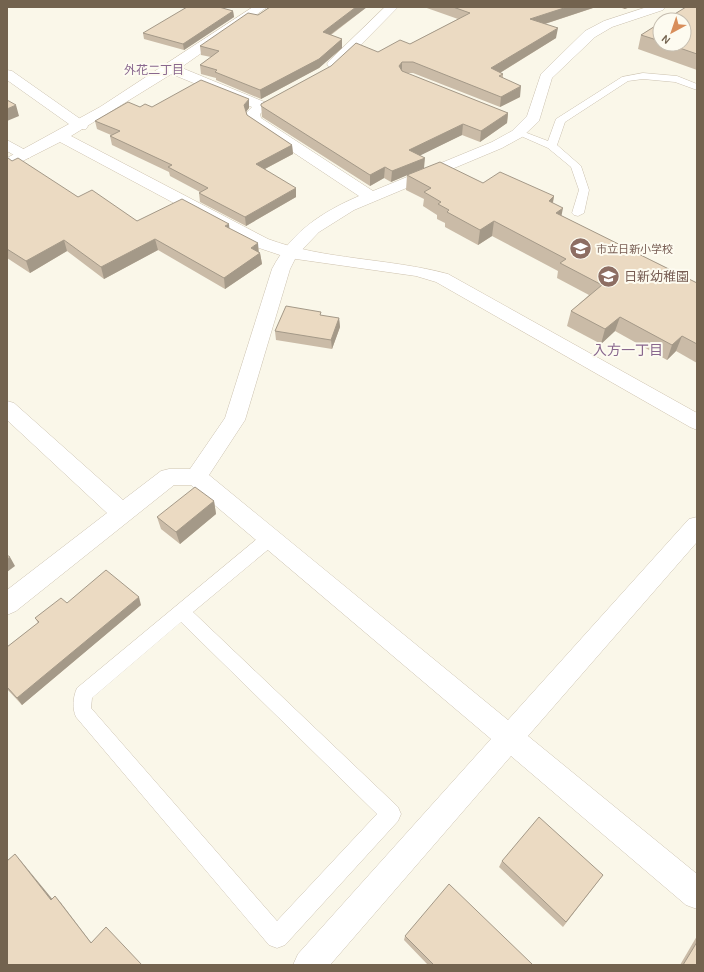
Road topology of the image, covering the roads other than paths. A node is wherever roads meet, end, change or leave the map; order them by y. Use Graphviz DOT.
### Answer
graph roads {
  1 [pos="261,7"];
  2 [pos="392,7"];
  3 [pos="659,7"];
  4 [pos="168,70"];
  5 [pos="325,72"];
  6 [pos="7,74"];
  7 [pos="697,87"];
  8 [pos="276,98"];
  9 [pos="262,106"];
  10 [pos="513,119"];
  11 [pos="80,126"];
  12 [pos="523,129"];
  13 [pos="61,137"];
  14 [pos="7,145"];
  15 [pos="552,146"];
  16 [pos="24,155"];
  17 [pos="7,164"];
  18 [pos="371,197"];
  19 [pos="578,213"];
  20 [pos="289,253"];
  21 [pos="7,408"];
  22 [pos="697,422"];
  23 [pos="196,477"];
  24 [pos="122,513"];
  25 [pos="697,526"];
  26 [pos="270,538"];
  27 [pos="7,604"];
  28 [pos="182,612"];
  29 [pos="508,738"];
  30 [pos="697,894"];
  31 [pos="309,965"];
  1 -- 4 [label="street"];
  2 -- 5 [label="street"];
  3 -- 12 [label="street"];
  4 -- 9 [label="street"];
  4 -- 11 [label="street"];
  6 -- 11 [label="street"];
  7 -- 15 [label="lane"];
  8 -- 9 [label="street"];
  9 -- 18 [label="street"];
  10 -- 12 [label="street"];
  11 -- 13 [label="street"];
  12 -- 15 [label="lane"];
  12 -- 18 [label="street"];
  13 -- 16 [label="street"];
  13 -- 20 [label="street"];
  14 -- 16 [label="street"];
  15 -- 19 [label="lane"];
  16 -- 17 [label="street"];
  18 -- 20 [label="street"];
  20 -- 22 [label="street"];
  20 -- 23 [label="street"];
  21 -- 24 [label="street"];
  23 -- 24 [label="street"];
  23 -- 26 [label="street"];
  24 -- 27 [label="street"];
  25 -- 29 [label="street"];
  26 -- 28 [label="lane"];
  26 -- 29 [label="street"];
  28 -- 28 [label="lane"];
  29 -- 30 [label="street"];
  29 -- 31 [label="street"];
}
